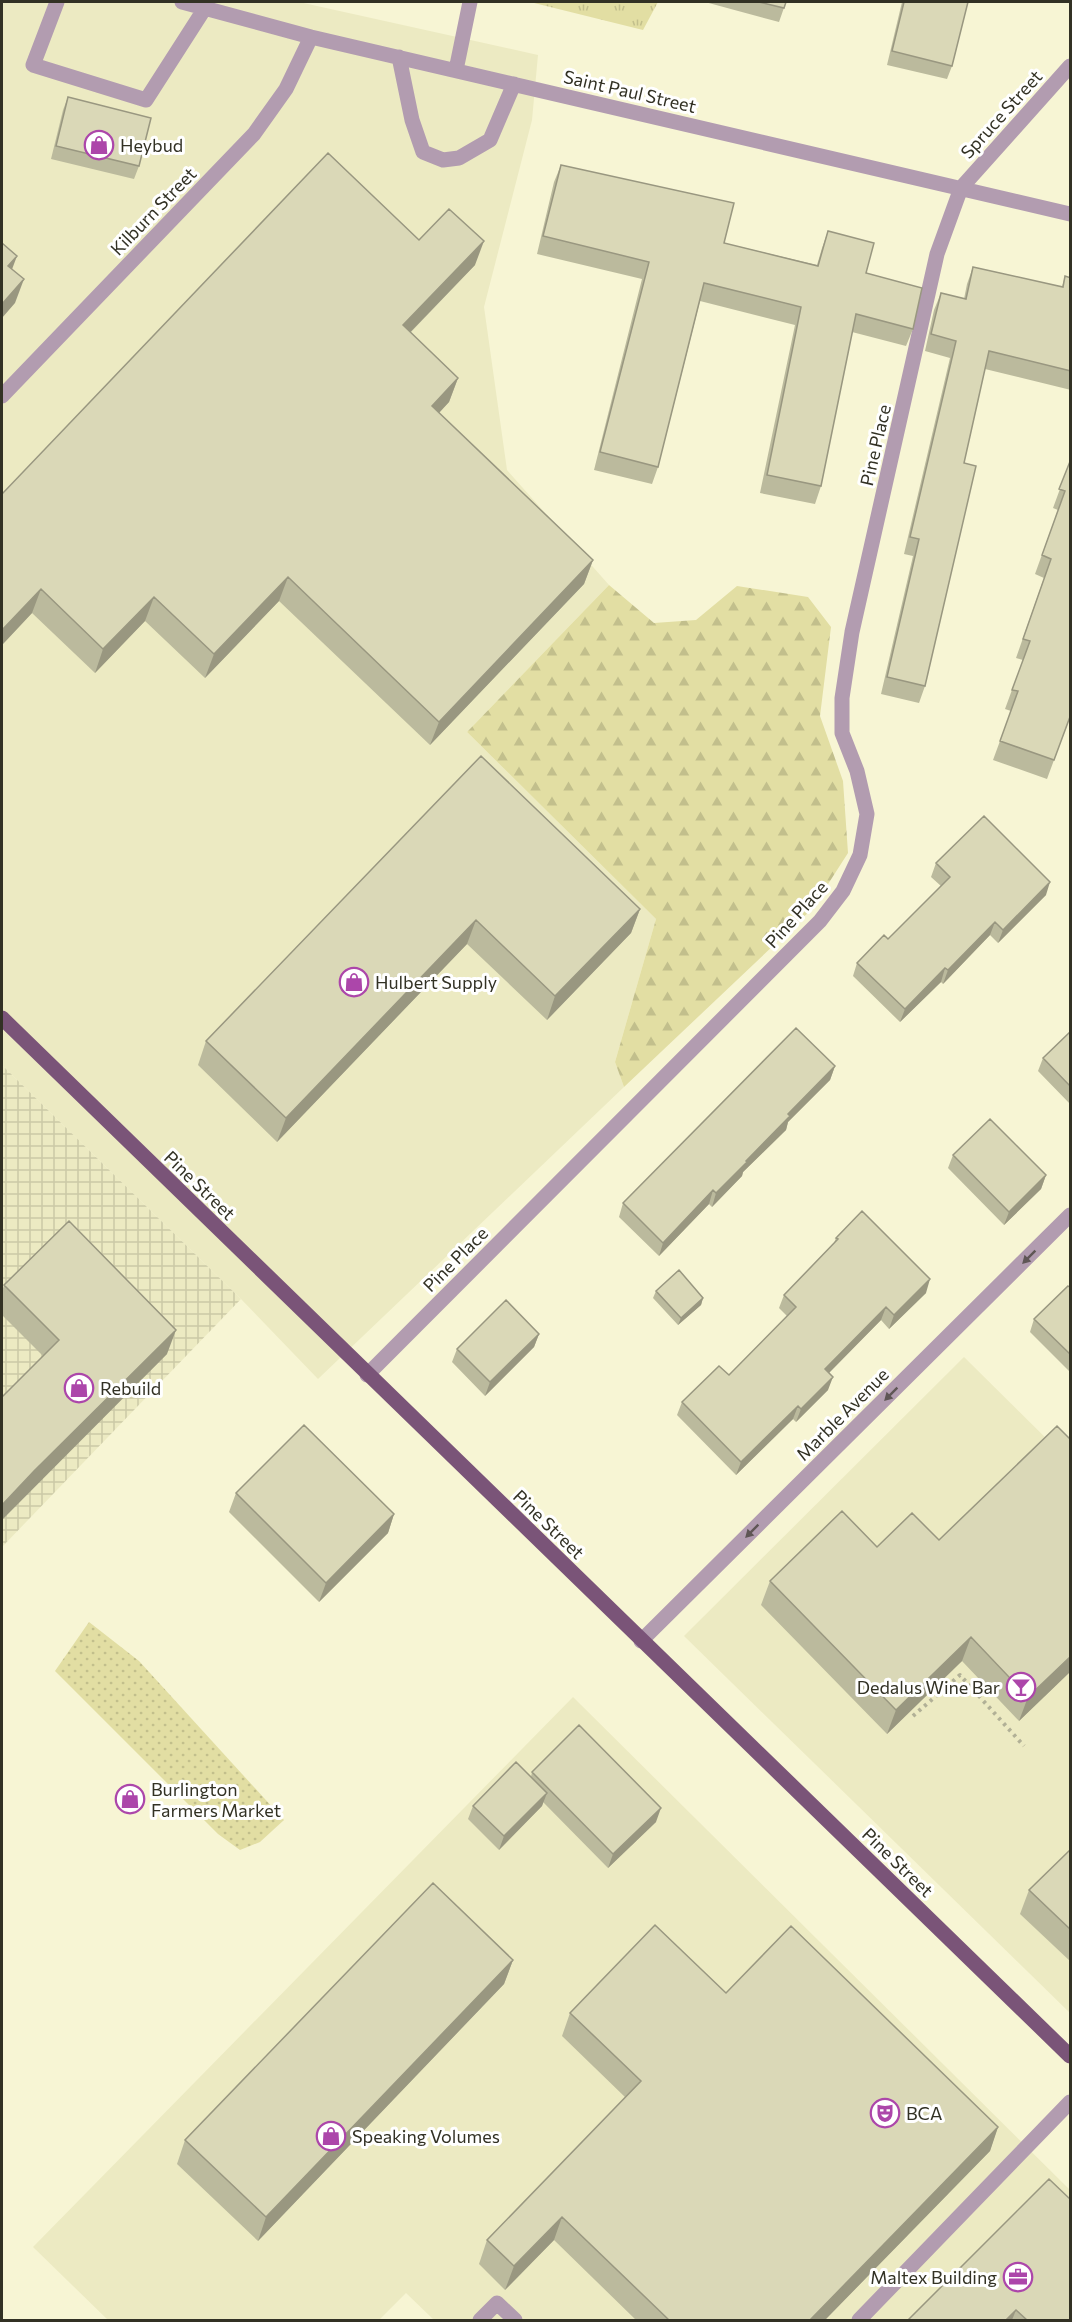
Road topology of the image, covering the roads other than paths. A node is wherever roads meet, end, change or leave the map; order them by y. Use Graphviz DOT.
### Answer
graph roads {
  1 [pos="57,2"];
  2 [pos="182,2"];
  3 [pos="470,2"];
  4 [pos="204,8"];
  5 [pos="311,37"];
  6 [pos="399,57"];
  7 [pos="1071,66"];
  8 [pos="456,70"];
  9 [pos="514,84"];
  10 [pos="962,188"];
  11 [pos="1071,214"];
  12 [pos="2,396"];
  13 [pos="2,1018"];
  14 [pos="1071,1215"];
  15 [pos="367,1375"];
  16 [pos="641,1641"];
  17 [pos="1071,2056"];
  18 [pos="1071,2102"];
  19 [pos="480,2320"];
  20 [pos="515,2320"];
  21 [pos="859,2320"];
  1 -- 4 [label="street"];
  2 -- 4 [label="street, Saint Paul Street"];
  3 -- 8 [label="street"];
  4 -- 5 [label="street, Saint Paul Street"];
  5 -- 6 [label="street, Saint Paul Street"];
  5 -- 12 [label="street, Kilburn Street"];
  6 -- 8 [label="street, Saint Paul Street"];
  6 -- 9 [label="street"];
  7 -- 10 [label="street, Spruce Street"];
  8 -- 9 [label="street, Saint Paul Street"];
  9 -- 10 [label="street, Saint Paul Street"];
  10 -- 11 [label="street, Saint Paul Street"];
  10 -- 15 [label="street, Pine Place"];
  13 -- 15 [label="main road, Pine Street"];
  14 -- 16 [label="street, Marble Avenue, one-way"];
  15 -- 16 [label="main road, Pine Street"];
  16 -- 17 [label="main road, Pine Street"];
  18 -- 21 [label="street"];
  19 -- 20 [label="street"];
}
